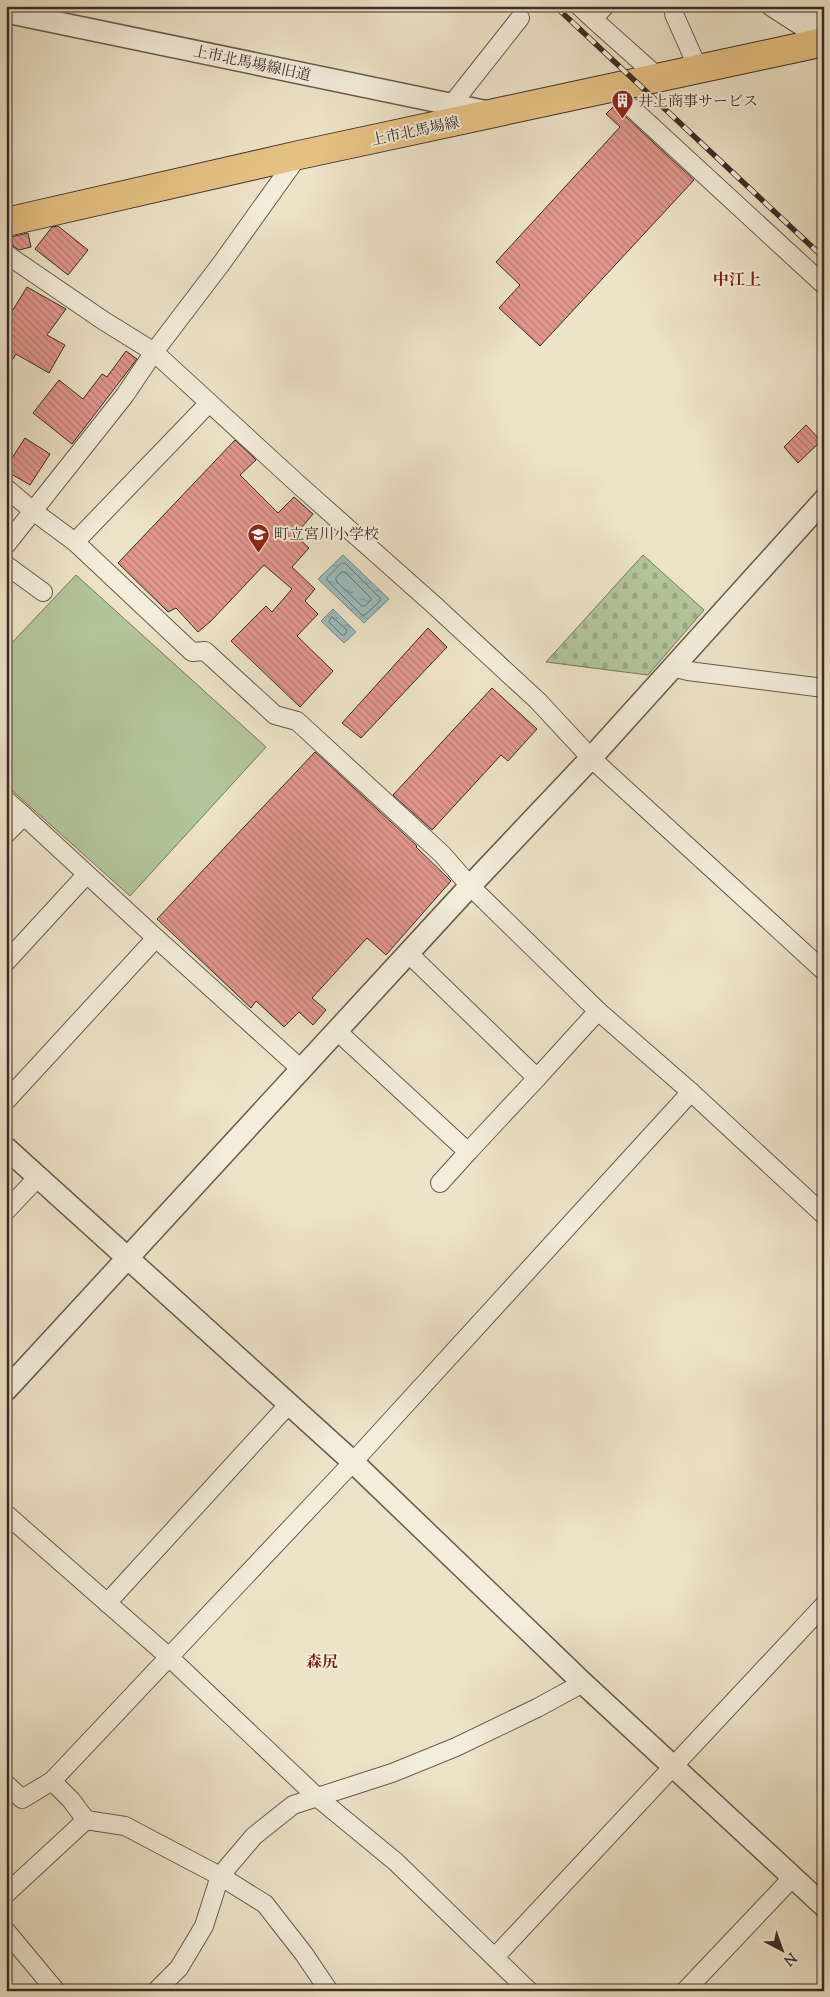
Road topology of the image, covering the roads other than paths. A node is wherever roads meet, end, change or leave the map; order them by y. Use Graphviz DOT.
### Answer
graph roads {
  1 [pos="579,6"];
  2 [pos="605,6"];
  3 [pos="770,6"];
  4 [pos="798,6"];
  5 [pos="6,12"];
  6 [pos="674,14"];
  7 [pos="520,18"];
  8 [pos="593,19"];
  9 [pos="824,27"];
  10 [pos="824,42"];
  11 [pos="698,68"];
  12 [pos="654,78"];
  13 [pos="610,87"];
  14 [pos="452,104"];
  15 [pos="497,114"];
  16 [pos="299,155"];
  17 [pos="6,222"];
  18 [pos="6,254"];
  19 [pos="824,285"];
  20 [pos="154,352"];
  21 [pos="210,403"];
  22 [pos="6,488"];
  23 [pos="824,500"];
  24 [pos="33,511"];
  25 [pos="75,542"];
  26 [pos="6,545"];
  27 [pos="6,565"];
  28 [pos="43,592"];
  29 [pos="672,667"];
  30 [pos="824,688"];
  31 [pos="591,758"];
  32 [pos="6,800"];
  33 [pos="24,816"];
  34 [pos="6,834"];
  35 [pos="86,875"];
  36 [pos="470,886"];
  37 [pos="156,938"];
  38 [pos="409,954"];
  39 [pos="6,962"];
  40 [pos="824,971"];
  41 [pos="598,1011"];
  42 [pos="336,1031"];
  43 [pos="302,1070"];
  44 [pos="537,1078"];
  45 [pos="691,1092"];
  46 [pos="6,1101"];
  47 [pos="6,1148"];
  48 [pos="468,1152"];
  49 [pos="39,1176"];
  50 [pos="440,1184"];
  51 [pos="6,1211"];
  52 [pos="824,1215"];
  53 [pos="127,1258"];
  54 [pos="6,1390"];
  55 [pos="288,1404"];
  56 [pos="353,1462"];
  57 [pos="6,1514"];
  58 [pos="107,1603"];
  59 [pos="824,1605"];
  60 [pos="169,1657"];
  61 [pos="583,1682"];
  62 [pos="673,1766"];
  63 [pos="52,1781"];
  64 [pos="6,1784"];
  65 [pos="317,1797"];
  66 [pos="86,1820"];
  67 [pos="220,1876"];
  68 [pos="793,1877"];
  69 [pos="6,1894"];
  70 [pos="824,1906"];
  71 [pos="6,1931"];
  72 [pos="495,1957"];
  73 [pos="56,1991"];
  74 [pos="156,1991"];
  75 [pos="329,1991"];
  76 [pos="529,1991"];
  77 [pos="685,1991"];
  1 -- 8 [label="street"];
  2 -- 8 [label="street"];
  3 -- 10 [label="street"];
  4 -- 9 [label="street"];
  5 -- 14 [label="street, 上市北馬場線旧道"];
  6 -- 11 [label="street"];
  7 -- 14 [label="street"];
  8 -- 12 [label="street"];
  10 -- 11 [label="main road, 上市北馬場線"];
  11 -- 12 [label="main road, 上市北馬場線"];
  12 -- 13 [label="main road, 上市北馬場線"];
  13 -- 15 [label="main road, 上市北馬場線"];
  13 -- 19 [label="street"];
  14 -- 15 [label="street, 上市北馬場線旧道"];
  15 -- 16 [label="main road, 上市北馬場線"];
  16 -- 17 [label="main road, 上市北馬場線"];
  16 -- 20 [label="street"];
  18 -- 20 [label="street"];
  20 -- 21 [label="street"];
  20 -- 24 [label="street"];
  21 -- 25 [label="street"];
  21 -- 31 [label="street"];
  22 -- 24 [label="street"];
  23 -- 29 [label="street"];
  24 -- 25 [label="street"];
  24 -- 26 [label="street"];
  25 -- 36 [label="street"];
  27 -- 28 [label="street"];
  29 -- 30 [label="street"];
  29 -- 31 [label="street"];
  31 -- 36 [label="street"];
  31 -- 40 [label="street"];
  32 -- 33 [label="street"];
  33 -- 34 [label="street"];
  33 -- 35 [label="street"];
  35 -- 37 [label="street"];
  35 -- 39 [label="street"];
  36 -- 38 [label="street"];
  36 -- 41 [label="street"];
  37 -- 43 [label="street"];
  37 -- 46 [label="street"];
  38 -- 42 [label="street"];
  38 -- 44 [label="street"];
  41 -- 44 [label="street"];
  41 -- 45 [label="street"];
  42 -- 43 [label="street"];
  42 -- 48 [label="street"];
  43 -- 53 [label="street"];
  44 -- 48 [label="street"];
  45 -- 52 [label="street"];
  45 -- 56 [label="street"];
  47 -- 49 [label="street"];
  48 -- 50 [label="street"];
  49 -- 51 [label="street"];
  49 -- 53 [label="street"];
  53 -- 54 [label="street"];
  53 -- 55 [label="street"];
  55 -- 56 [label="street"];
  55 -- 58 [label="street"];
  56 -- 60 [label="street"];
  56 -- 61 [label="street"];
  57 -- 58 [label="street"];
  58 -- 60 [label="street"];
  59 -- 62 [label="street"];
  60 -- 63 [label="street"];
  60 -- 65 [label="street"];
  61 -- 62 [label="street"];
  61 -- 65 [label="street"];
  62 -- 68 [label="street"];
  62 -- 72 [label="street"];
  63 -- 64 [label="street"];
  63 -- 66 [label="street"];
  65 -- 67 [label="street"];
  65 -- 72 [label="street"];
  66 -- 67 [label="street"];
  66 -- 69 [label="street"];
  67 -- 74 [label="street"];
  67 -- 75 [label="street"];
  68 -- 70 [label="street"];
  68 -- 77 [label="street"];
  71 -- 73 [label="street"];
  72 -- 76 [label="street"];
}
